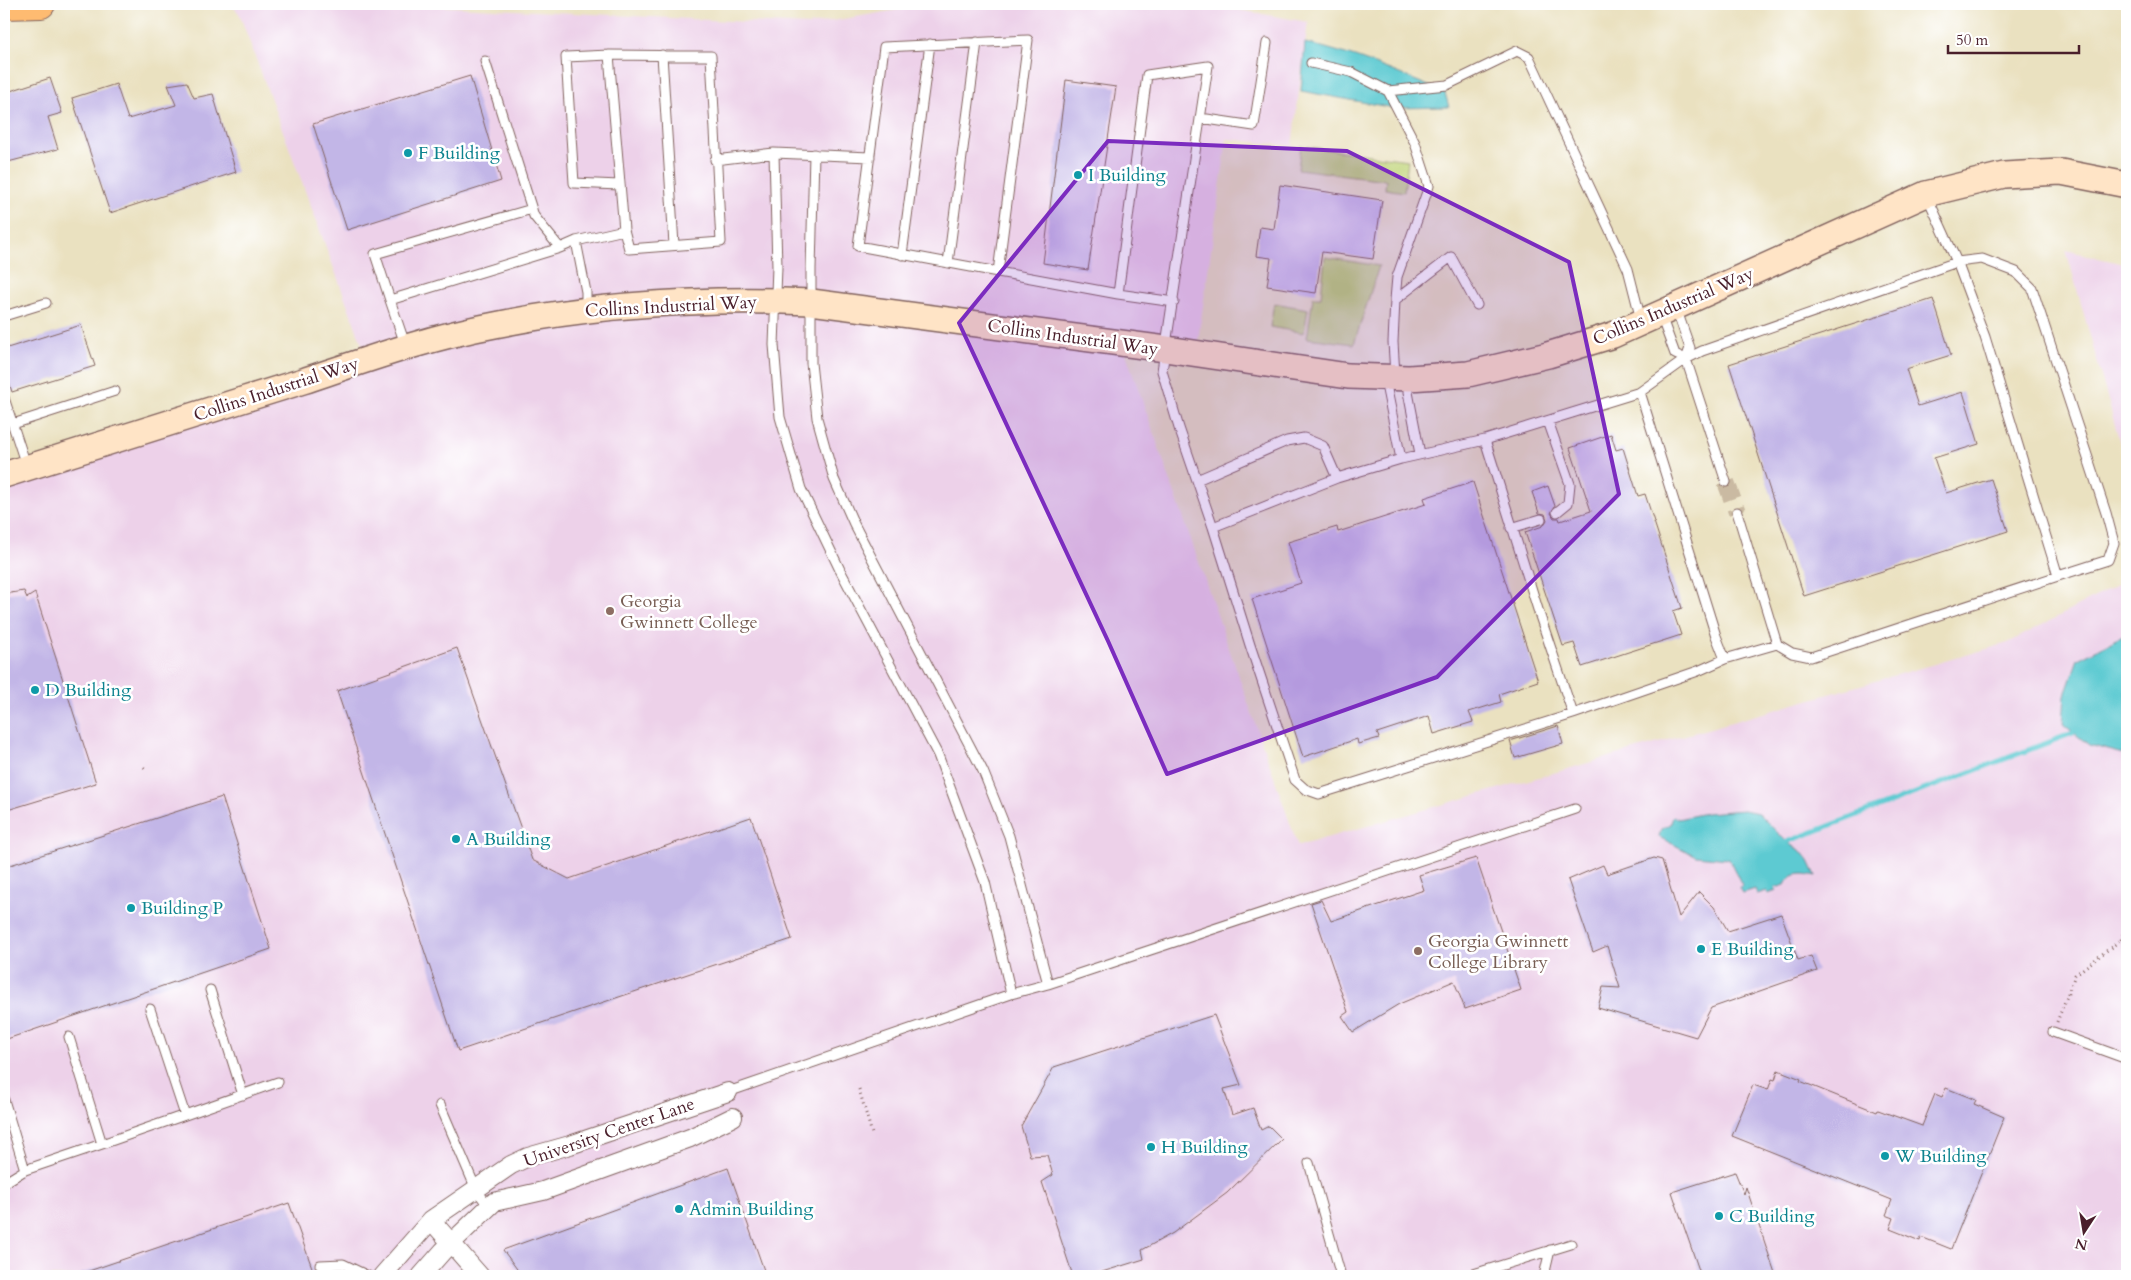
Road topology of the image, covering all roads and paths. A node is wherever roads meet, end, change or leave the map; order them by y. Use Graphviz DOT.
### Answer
graph roads {
  1 [pos="42,4"];
  2 [pos="4,5"];
  3 [pos="977,42"];
  4 [pos="1267,43"];
  5 [pos="930,44"];
  6 [pos="609,55"];
  7 [pos="662,55"];
  8 [pos="485,62"];
  9 [pos="1312,63"];
  10 [pos="1388,90"];
  11 [pos="1200,118"];
  12 [pos="774,153"];
  13 [pos="814,154"];
  14 [pos="870,157"];
  15 [pos="715,160"];
  16 [pos="620,185"];
  17 [pos="2127,185"];
  18 [pos="1926,194"];
  19 [pos="532,209"];
  20 [pos="624,230"];
  21 [pos="576,241"];
  22 [pos="674,245"];
  23 [pos="560,248"];
  24 [pos="902,255"];
  25 [pos="1957,262"];
  26 [pos="948,263"];
  27 [pos="998,272"];
  28 [pos="1118,294"];
  29 [pos="390,300"];
  30 [pos="1395,300"];
  31 [pos="776,301"];
  32 [pos="811,302"];
  33 [pos="1174,302"];
  34 [pos="46,303"];
  35 [pos="1477,305"];
  36 [pos="586,311"];
  37 [pos="1659,314"];
  38 [pos="4,316"];
  39 [pos="406,348"];
  40 [pos="1166,349"];
  41 [pos="1686,359"];
  42 [pos="1396,378"];
  43 [pos="115,391"];
  44 [pos="1640,392"];
  45 [pos="4,398"];
  46 [pos="1548,420"];
  47 [pos="13,424"];
  48 [pos="1484,440"];
  49 [pos="1420,454"];
  50 [pos="1401,459"];
  51 [pos="27,468"];
  52 [pos="4,475"];
  53 [pos="1338,478"];
  54 [pos="1197,480"];
  55 [pos="1726,482"];
  56 [pos="1557,512"];
  57 [pos="1737,512"];
  58 [pos="1541,519"];
  59 [pos="1213,527"];
  60 [pos="1511,528"];
  61 [pos="2058,576"];
  62 [pos="1777,644"];
  63 [pos="1725,659"];
  64 [pos="1573,714"];
  65 [pos="1575,809"];
  66 [pos="2127,924"];
  67 [pos="2127,935"];
  68 [pos="2121,940"];
  69 [pos="1048,984"];
  70 [pos="210,990"];
  71 [pos="1011,994"];
  72 [pos="150,1009"];
  73 [pos="2053,1032"];
  74 [pos="69,1037"];
  75 [pos="2127,1059"];
  76 [pos="278,1082"];
  77 [pos="859,1089"];
  78 [pos="728,1092"];
  79 [pos="243,1095"];
  80 [pos="4,1100"];
  81 [pos="440,1105"];
  82 [pos="185,1115"];
  83 [pos="733,1116"];
  84 [pos="872,1134"];
  85 [pos="102,1144"];
  86 [pos="1309,1163"];
  87 [pos="25,1170"];
  88 [pos="4,1183"];
  89 [pos="476,1189"];
  90 [pos="489,1207"];
  91 [pos="431,1220"];
  92 [pos="452,1243"];
  93 [pos="1571,1244"];
  94 [pos="1550,1250"];
  95 [pos="320,1265"];
  96 [pos="368,1276"];
  97 [pos="382,1276"];
  98 [pos="422,1276"];
  99 [pos="480,1276"];
  100 [pos="1341,1276"];
  101 [pos="1467,1276"];
  102 [pos="1544,1276"];
  1 -- 2 [label="highway"];
  3 -- 5 [label="lane"];
  3 -- 26 [label="lane"];
  3 -- 27 [label="lane"];
  4 -- 11 [label="lane"];
  5 -- 14 [label="lane"];
  5 -- 24 [label="lane"];
  6 -- 7 [label="lane"];
  6 -- 16 [label="lane"];
  6 -- 16 [label="lane"];
  7 -- 15 [label="lane"];
  7 -- 22 [label="lane"];
  8 -- 19 [label="lane"];
  9 -- 10 [label="lane"];
  10 -- 30 [label="lane"];
  10 -- 37 [label="lane"];
  11 -- 28 [label="lane"];
  11 -- 33 [label="lane"];
  12 -- 13 [label="lane"];
  12 -- 15 [label="lane"];
  12 -- 31 [label="lane"];
  13 -- 14 [label="lane"];
  13 -- 32 [label="lane"];
  14 -- 24 [label="lane"];
  15 -- 22 [label="lane"];
  16 -- 20 [label="lane"];
  17 -- 18 [label="street, Collins Industrial Way"];
  18 -- 25 [label="lane"];
  18 -- 37 [label="street, Collins Industrial Way"];
  19 -- 23 [label="lane"];
  19 -- 29 [label="lane"];
  20 -- 21 [label="lane"];
  20 -- 22 [label="lane"];
  21 -- 23 [label="lane"];
  21 -- 36 [label="lane"];
  23 -- 29 [label="lane"];
  24 -- 26 [label="lane"];
  25 -- 41 [label="lane"];
  25 -- 61 [label="lane"];
  25 -- 61 [label="lane"];
  26 -- 27 [label="lane"];
  27 -- 28 [label="lane"];
  28 -- 33 [label="lane"];
  29 -- 39 [label="lane"];
  30 -- 35 [label="lane"];
  30 -- 42 [label="lane"];
  31 -- 32 [label="street, Collins Industrial Way"];
  31 -- 36 [label="street, Collins Industrial Way"];
  31 -- 71 [label="lane"];
  32 -- 40 [label="street, Collins Industrial Way"];
  32 -- 69 [label="lane"];
  33 -- 40 [label="lane"];
  34 -- 38 [label="lane"];
  36 -- 39 [label="street, Collins Industrial Way"];
  37 -- 41 [label="lane"];
  37 -- 41 [label="lane"];
  37 -- 42 [label="street, Collins Industrial Way"];
  39 -- 51 [label="street, Collins Industrial Way"];
  40 -- 42 [label="street, Collins Industrial Way"];
  40 -- 54 [label="lane"];
  41 -- 44 [label="lane"];
  41 -- 55 [label="lane"];
  42 -- 49 [label="lane"];
  42 -- 50 [label="lane"];
  43 -- 47 [label="lane"];
  44 -- 46 [label="lane"];
  44 -- 63 [label="lane"];
  45 -- 47 [label="lane"];
  46 -- 48 [label="lane"];
  46 -- 56 [label="lane"];
  47 -- 51 [label="lane"];
  48 -- 49 [label="lane"];
  48 -- 60 [label="lane"];
  49 -- 50 [label="lane"];
  50 -- 53 [label="lane"];
  51 -- 52 [label="street, Collins Industrial Way"];
  53 -- 54 [label="lane"];
  53 -- 59 [label="lane"];
  54 -- 59 [label="lane"];
  57 -- 62 [label="lane"];
  58 -- 60 [label="lane"];
  59 -- 64 [label="lane"];
  60 -- 64 [label="lane"];
  61 -- 62 [label="lane"];
  62 -- 63 [label="lane"];
  63 -- 64 [label="lane"];
  65 -- 69 [label="lane"];
  66 -- 68 [label="path"];
  67 -- 68 [label="path"];
  68 -- 73 [label="path"];
  69 -- 71 [label="lane"];
  70 -- 79 [label="lane"];
  71 -- 78 [label="lane"];
  72 -- 82 [label="lane"];
  73 -- 75 [label="lane"];
  74 -- 85 [label="lane"];
  76 -- 79 [label="lane"];
  77 -- 84 [label="path"];
  78 -- 89 [label="street, University Center Lane"];
  79 -- 82 [label="lane"];
  80 -- 87 [label="lane"];
  81 -- 89 [label="lane"];
  82 -- 85 [label="lane"];
  83 -- 90 [label="street, University Center Lane"];
  85 -- 87 [label="lane"];
  86 -- 100 [label="lane"];
  87 -- 88 [label="lane"];
  89 -- 90 [label="lane"];
  89 -- 91 [label="street, University Center Lane"];
  90 -- 92 [label="street, University Center Lane"];
  91 -- 92 [label="street"];
  91 -- 97 [label="street, University Center Lane"];
  92 -- 98 [label="street, University Center Lane"];
  92 -- 99 [label="street"];
  93 -- 94 [label="lane"];
  94 -- 101 [label="lane"];
  94 -- 102 [label="lane"];
  95 -- 96 [label="lane"];
}
